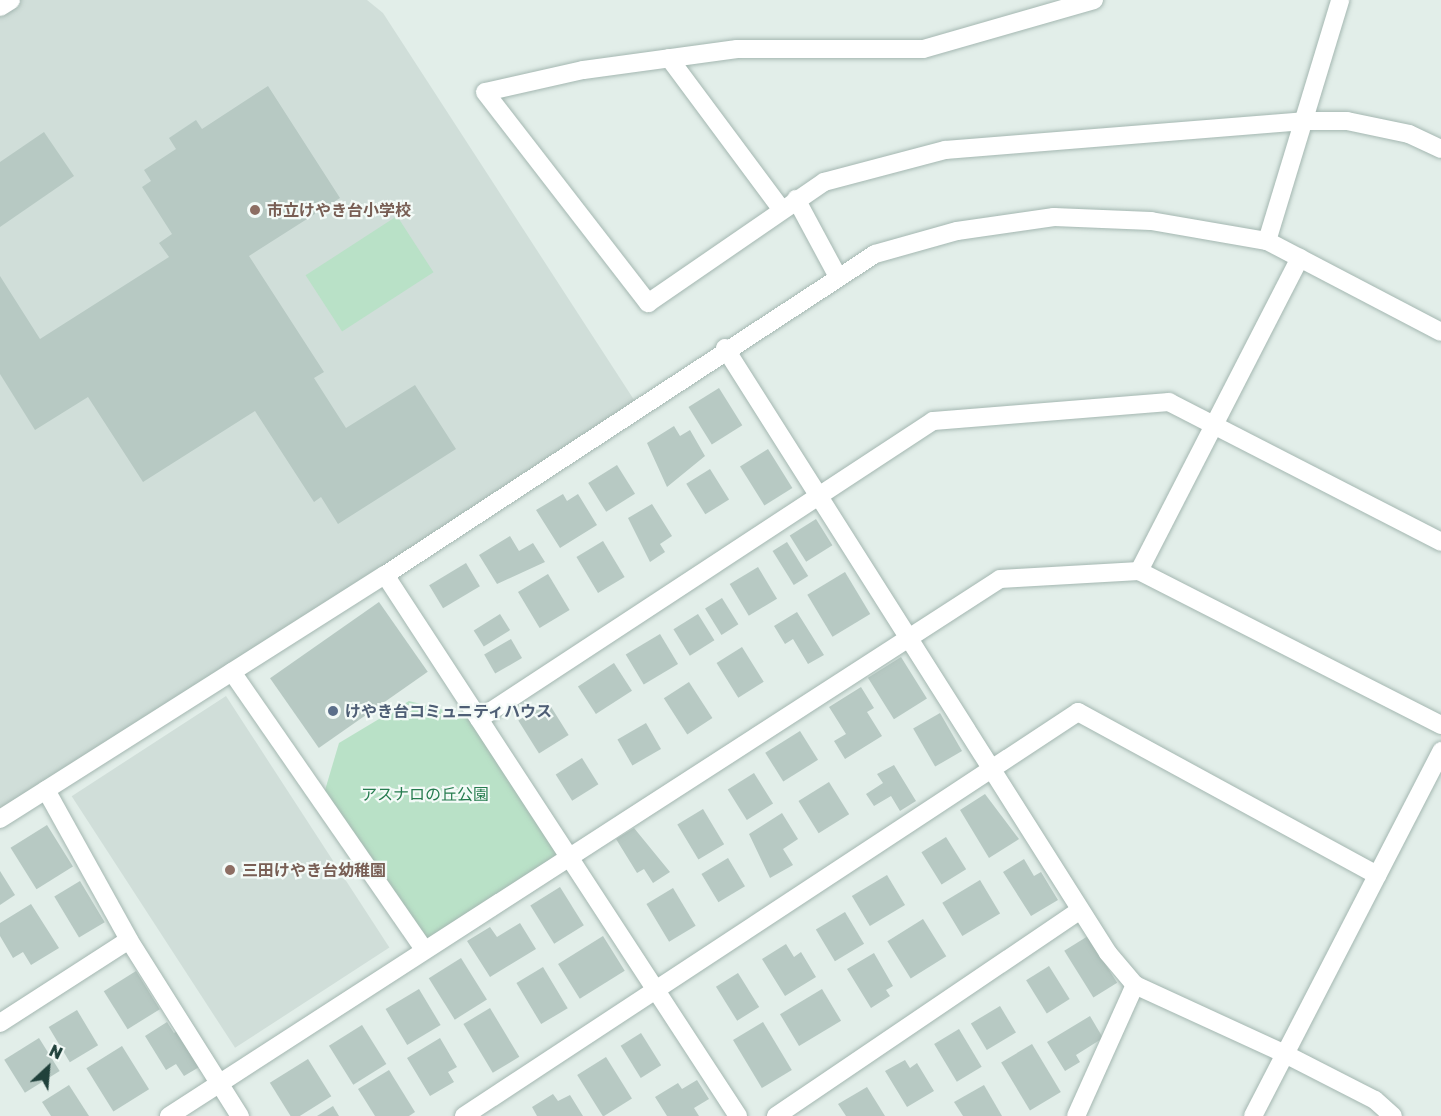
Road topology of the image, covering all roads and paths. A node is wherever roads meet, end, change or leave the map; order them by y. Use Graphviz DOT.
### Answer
graph roads {
  1 [pos="11,0"];
  2 [pos="1094,0"];
  3 [pos="1340,0"];
  4 [pos="0,6"];
  5 [pos="669,58"];
  6 [pos="1304,121"];
  7 [pos="1441,149"];
  8 [pos="789,204"];
  9 [pos="1267,241"];
  10 [pos="1300,258"];
  11 [pos="838,276"];
  12 [pos="1441,332"];
  13 [pos="725,348"];
  14 [pos="1212,424"];
  15 [pos="818,496"];
  16 [pos="1441,542"];
  17 [pos="1139,571"];
  18 [pos="385,575"];
  19 [pos="908,638"];
  20 [pos="232,672"];
  21 [pos="479,719"];
  22 [pos="1441,725"];
  23 [pos="1441,751"];
  24 [pos="992,769"];
  25 [pos="46,790"];
  26 [pos="0,819"];
  27 [pos="568,855"];
  28 [pos="1377,875"];
  29 [pos="1080,910"];
  30 [pos="129,940"];
  31 [pos="423,948"];
  32 [pos="1135,985"];
  33 [pos="656,990"];
  34 [pos="0,1023"];
  35 [pos="1285,1054"];
  36 [pos="219,1083"];
  37 [pos="169,1116"];
  38 [pos="240,1116"];
  39 [pos="464,1116"];
  40 [pos="738,1116"];
  41 [pos="776,1116"];
  42 [pos="1076,1116"];
  43 [pos="1253,1116"];
  44 [pos="1393,1116"];
  1 -- 4 [label="street"];
  2 -- 5 [label="street"];
  3 -- 6 [label="street"];
  5 -- 8 [label="street"];
  5 -- 8 [label="street"];
  6 -- 7 [label="street"];
  6 -- 8 [label="street"];
  6 -- 9 [label="street"];
  8 -- 11 [label="street"];
  9 -- 10 [label="street"];
  9 -- 11 [label="street"];
  10 -- 12 [label="street"];
  10 -- 14 [label="street"];
  11 -- 13 [label="street"];
  13 -- 15 [label="street"];
  13 -- 18 [label="street"];
  14 -- 15 [label="street"];
  14 -- 16 [label="street"];
  14 -- 17 [label="street"];
  15 -- 19 [label="street"];
  15 -- 21 [label="street"];
  17 -- 19 [label="street"];
  17 -- 22 [label="street"];
  18 -- 20 [label="street"];
  18 -- 21 [label="street"];
  19 -- 24 [label="street"];
  19 -- 27 [label="street"];
  20 -- 25 [label="street"];
  20 -- 31 [label="street"];
  21 -- 27 [label="street"];
  23 -- 28 [label="street"];
  24 -- 28 [label="street"];
  24 -- 29 [label="street"];
  24 -- 33 [label="street"];
  25 -- 26 [label="street"];
  25 -- 30 [label="street"];
  27 -- 31 [label="street"];
  27 -- 33 [label="street"];
  28 -- 35 [label="street"];
  29 -- 32 [label="street"];
  29 -- 41 [label="street"];
  30 -- 34 [label="street"];
  30 -- 36 [label="street"];
  31 -- 36 [label="street"];
  32 -- 35 [label="street"];
  32 -- 42 [label="street"];
  33 -- 39 [label="street"];
  33 -- 40 [label="street"];
  35 -- 43 [label="street"];
  35 -- 44 [label="street"];
  36 -- 37 [label="street"];
  36 -- 38 [label="street"];
}
